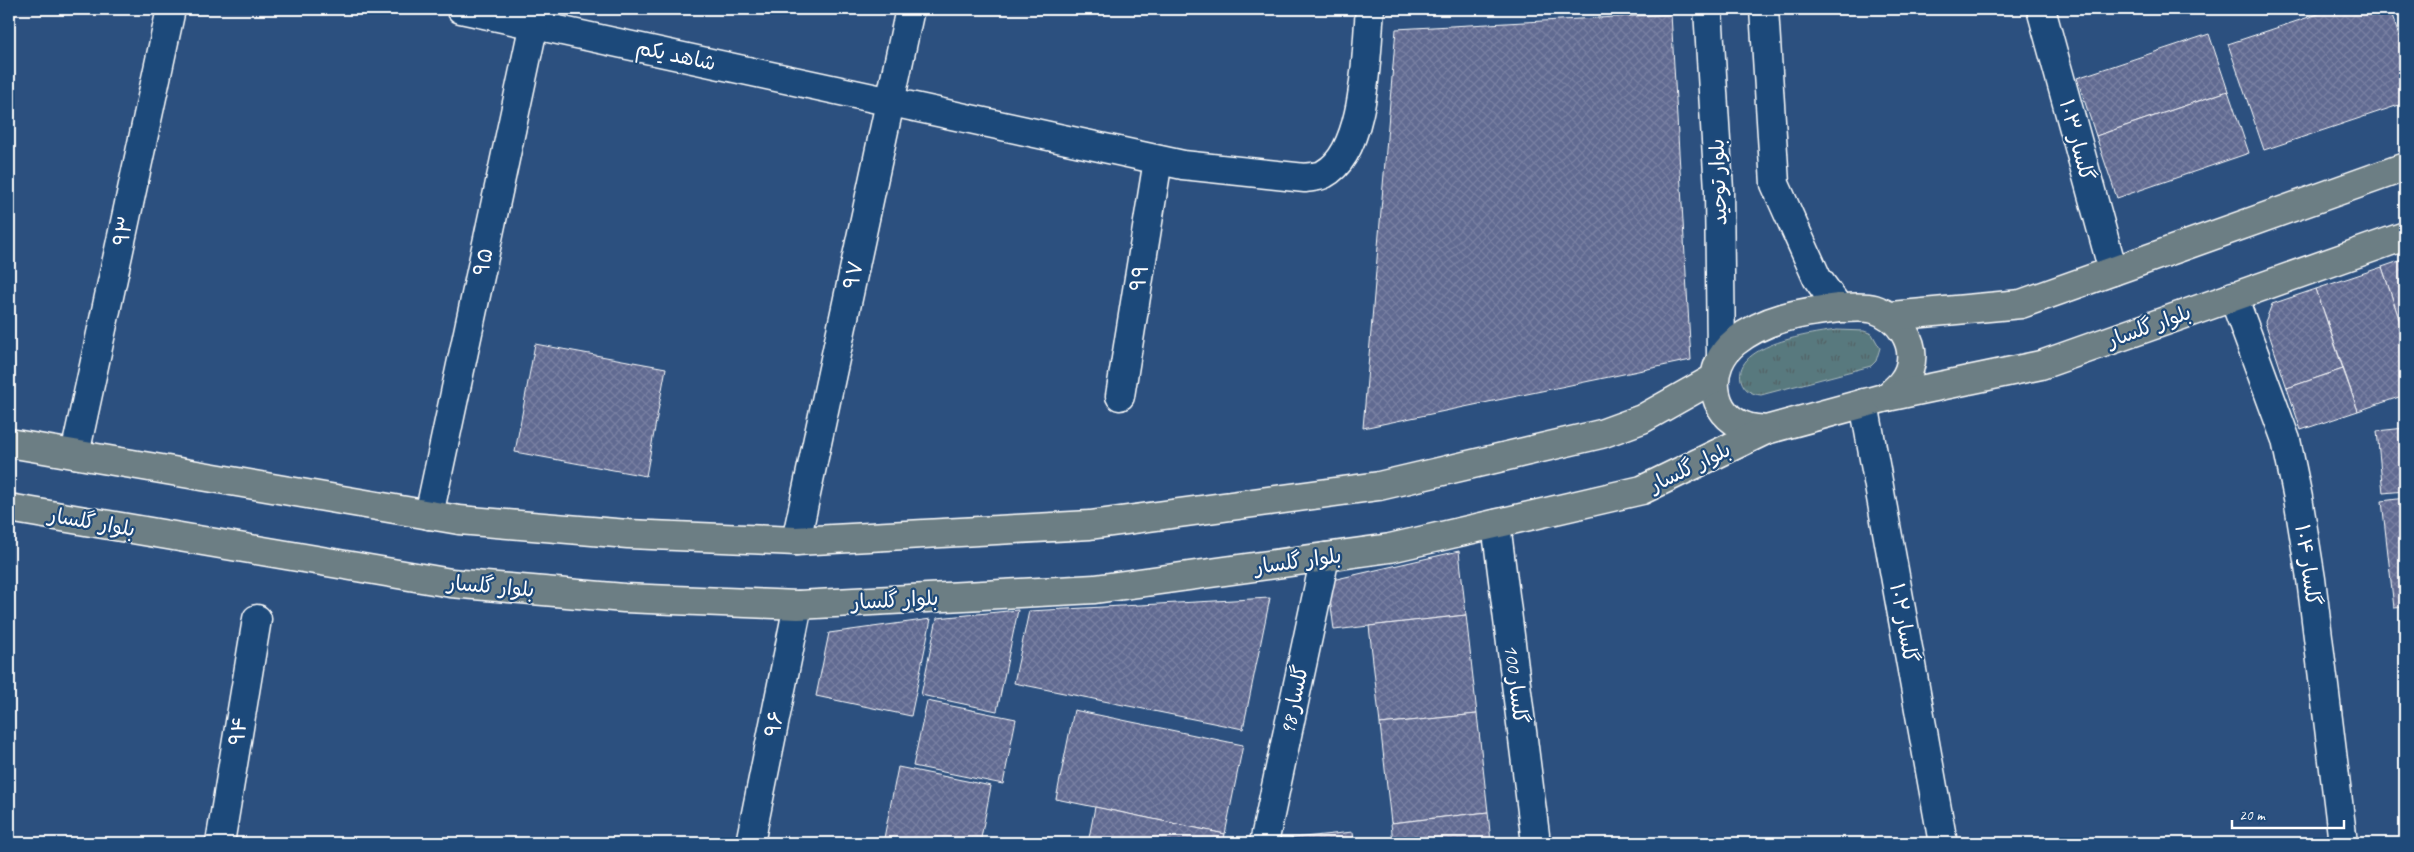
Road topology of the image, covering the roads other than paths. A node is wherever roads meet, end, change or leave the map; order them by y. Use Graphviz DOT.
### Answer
graph roads {
  1 [pos="171,9"];
  2 [pos="461,9"];
  3 [pos="910,9"];
  4 [pos="1370,9"];
  5 [pos="1708,9"];
  6 [pos="1764,9"];
  7 [pos="2041,9"];
  8 [pos="536,17"];
  9 [pos="890,101"];
  10 [pos="1158,160"];
  11 [pos="2405,167"];
  12 [pos="2405,236"];
  13 [pos="2113,271"];
  14 [pos="2233,296"];
  15 [pos="1839,308"];
  16 [pos="1891,316"];
  17 [pos="1717,367"];
  18 [pos="1120,396"];
  19 [pos="1876,400"];
  20 [pos="1766,430"];
  21 [pos="9,443"];
  22 [pos="75,454"];
  23 [pos="9,508"];
  24 [pos="429,515"];
  25 [pos="1496,524"];
  26 [pos="796,541"];
  27 [pos="1325,557"];
  28 [pos="798,605"];
  29 [pos="257,619"];
  30 [pos="220,843"];
  31 [pos="750,843"];
  32 [pos="1264,843"];
  33 [pos="1536,843"];
  34 [pos="1943,843"];
  35 [pos="2343,843"];
  1 -- 22 [label="street, ۹۳"];
  2 -- 8 [label="street, شاهد یکم"];
  3 -- 9 [label="street, ۹۷"];
  4 -- 10 [label="street, شاهد یکم"];
  5 -- 17 [label="street, بلوار توحید"];
  6 -- 15 [label="street"];
  7 -- 13 [label="street, گلسار ۱۰۳"];
  8 -- 9 [label="street, شاهد یکم"];
  8 -- 24 [label="street, ۹۵"];
  9 -- 10 [label="street, شاهد یکم"];
  9 -- 26 [label="street, ۹۷"];
  10 -- 18 [label="street, ۹۹"];
  11 -- 13 [label="main road"];
  12 -- 14 [label="main road, بلوار گلسار"];
  13 -- 16 [label="main road"];
  14 -- 19 [label="main road, بلوار گلسار"];
  14 -- 35 [label="street, گلسار ۱۰۴"];
  15 -- 16 [label="main road"];
  15 -- 17 [label="main road"];
  16 -- 19 [label="main road"];
  17 -- 20 [label="main road"];
  17 -- 26 [label="main road"];
  19 -- 20 [label="main road, بلوار گلسار"];
  19 -- 34 [label="street, گلسار ۱۰۲"];
  20 -- 25 [label="main road, بلوار گلسار"];
  21 -- 22 [label="main road"];
  22 -- 24 [label="main road"];
  23 -- 28 [label="main road, بلوار گلسار"];
  24 -- 26 [label="main road"];
  25 -- 27 [label="main road, بلوار گلسار"];
  25 -- 33 [label="street, گلسار 100"];
  27 -- 28 [label="main road, بلوار گلسار"];
  27 -- 32 [label="street, گلسار 98"];
  28 -- 31 [label="street, ۹۶"];
  29 -- 30 [label="street, ۹۴"];
}
